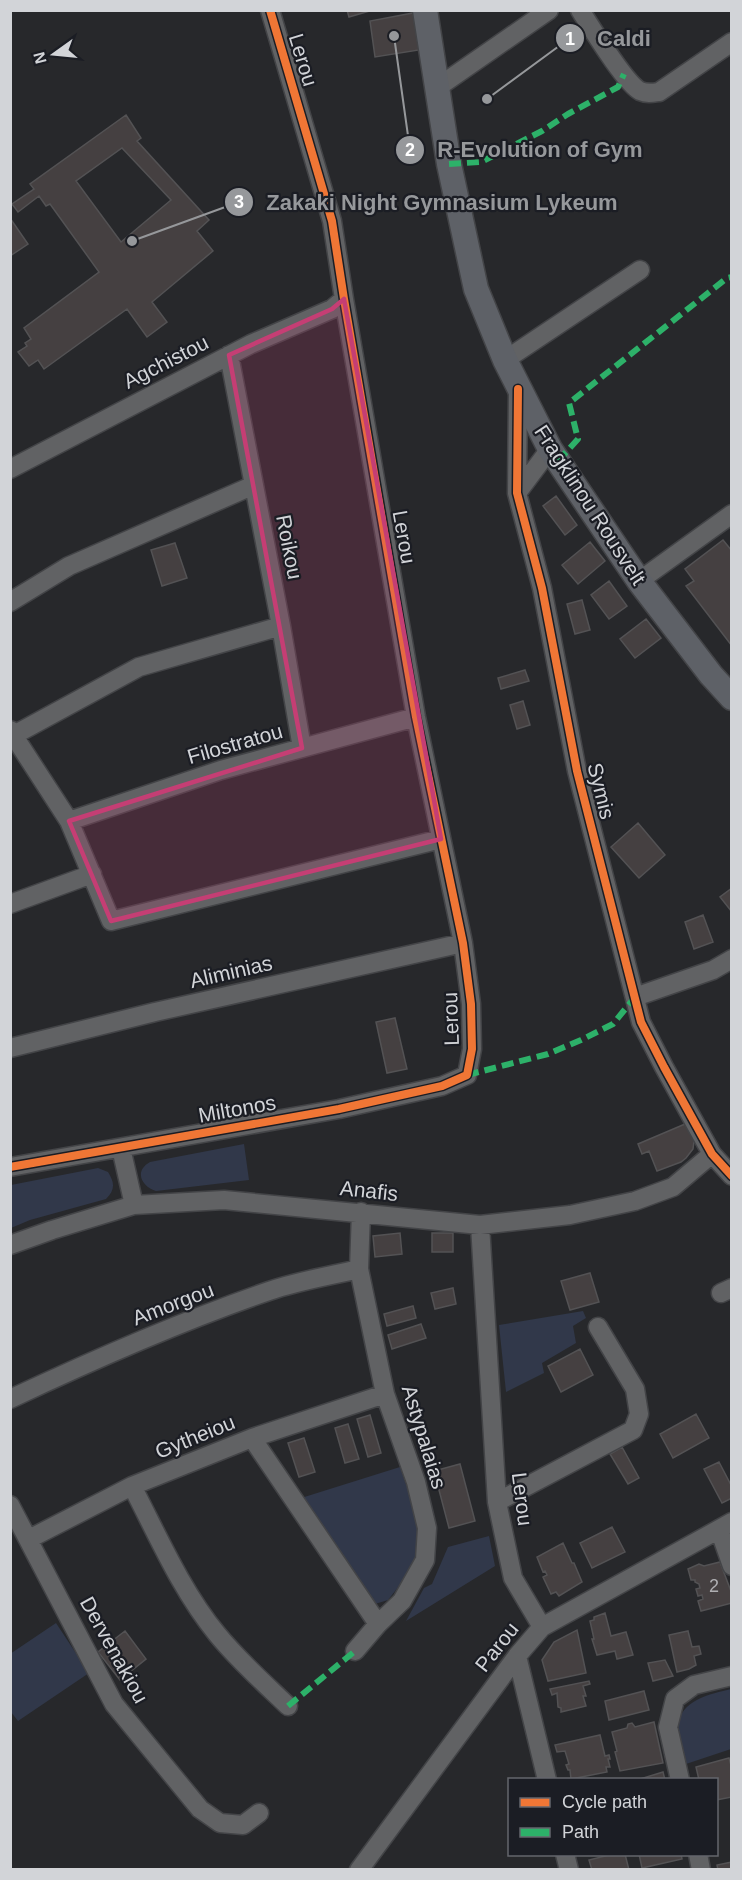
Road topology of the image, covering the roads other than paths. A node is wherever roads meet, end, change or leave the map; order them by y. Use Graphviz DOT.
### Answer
graph roads {
  1 [pos="270,10"];
  2 [pos="425,10"];
  3 [pos="549,10"];
  4 [pos="580,10"];
  5 [pos="732,42"];
  6 [pos="438,87"];
  7 [pos="640,270"];
  8 [pos="344,299"];
  9 [pos="229,355"];
  10 [pos="505,360"];
  11 [pos="518,389"];
  12 [pos="550,449"];
  13 [pos="10,469"];
  14 [pos="254,484"];
  15 [pos="517,493"];
  16 [pos="732,514"];
  17 [pos="639,581"];
  18 [pos="10,602"];
  19 [pos="281,626"];
  20 [pos="732,698"];
  21 [pos="416,717"];
  22 [pos="12,732"];
  23 [pos="302,748"];
  24 [pos="69,821"];
  25 [pos="441,839"];
  26 [pos="92,874"];
  27 [pos="10,904"];
  28 [pos="463,943"];
  29 [pos="732,959"];
  30 [pos="635,997"];
  31 [pos="10,1048"];
  32 [pos="467,1075"];
  33 [pos="121,1148"];
  34 [pos="712,1154"];
  35 [pos="10,1167"];
  36 [pos="732,1176"];
  37 [pos="134,1205"];
  38 [pos="361,1212"];
  39 [pos="480,1225"];
  40 [pos="10,1245"];
  41 [pos="359,1269"];
  42 [pos="598,1327"];
  43 [pos="385,1394"];
  44 [pos="10,1399"];
  45 [pos="252,1438"];
  46 [pos="132,1486"];
  47 [pos="497,1502"];
  48 [pos="10,1505"];
  49 [pos="725,1526"];
  50 [pos="29,1539"];
  51 [pos="732,1566"];
  52 [pos="378,1624"];
  53 [pos="542,1627"];
  54 [pos="355,1651"];
  55 [pos="516,1656"];
  56 [pos="732,1676"];
  57 [pos="288,1706"];
  58 [pos="547,1778"];
  59 [pos="680,1778"];
  60 [pos="259,1814"];
  61 [pos="359,1869"];
  1 -- 8 [label="street, Lerou"];
  2 -- 6 [label="main road, Fragklinou Rousvelt"];
  3 -- 6 [label="street"];
  4 -- 5 [label="street"];
  6 -- 10 [label="main road, Fragklinou Rousvelt"];
  7 -- 10 [label="street"];
  8 -- 9 [label="street, Agchistou"];
  8 -- 21 [label="street, Lerou"];
  9 -- 13 [label="street, Agchistou"];
  9 -- 14 [label="street, Roikou"];
  10 -- 11 [label="main road, Fragklinou Rousvelt"];
  11 -- 12 [label="main road, Fragklinou Rousvelt"];
  11 -- 15 [label="street, Symis"];
  12 -- 15 [label="street"];
  12 -- 17 [label="main road, Fragklinou Rousvelt"];
  14 -- 18 [label="street"];
  14 -- 19 [label="street, Roikou"];
  15 -- 30 [label="street, Symis"];
  16 -- 17 [label="street"];
  17 -- 20 [label="main road, Fragklinou Rousvelt"];
  19 -- 22 [label="street"];
  19 -- 23 [label="street, Roikou"];
  21 -- 23 [label="street, Filostratou"];
  21 -- 25 [label="street, Lerou"];
  22 -- 24 [label="street"];
  23 -- 24 [label="street, Filostratou"];
  24 -- 26 [label="street"];
  25 -- 26 [label="street"];
  25 -- 28 [label="street, Lerou"];
  26 -- 27 [label="street"];
  28 -- 31 [label="street, Aliminias"];
  28 -- 32 [label="street, Lerou"];
  29 -- 30 [label="street"];
  30 -- 34 [label="street, Symis"];
  32 -- 33 [label="street, Miltonos"];
  33 -- 35 [label="street, Miltonos"];
  33 -- 37 [label="street"];
  34 -- 36 [label="street, Symis"];
  34 -- 39 [label="street, Anafis"];
  37 -- 38 [label="street, Anafis"];
  37 -- 40 [label="street, Anafis"];
  38 -- 39 [label="street, Anafis"];
  38 -- 41 [label="street, Astypalaias"];
  39 -- 47 [label="street, Lerou"];
  41 -- 43 [label="street, Astypalaias"];
  41 -- 44 [label="street, Amorgou"];
  42 -- 47 [label="street"];
  43 -- 45 [label="street, Gytheiou"];
  43 -- 52 [label="street, Astypalaias"];
  45 -- 46 [label="street, Gytheiou"];
  45 -- 52 [label="street"];
  46 -- 50 [label="street, Gytheiou"];
  46 -- 57 [label="street"];
  47 -- 53 [label="street, Lerou"];
  48 -- 50 [label="street, Dervenakiou"];
  49 -- 51 [label="street"];
  49 -- 53 [label="street, Parou"];
  50 -- 60 [label="street, Dervenakiou"];
  52 -- 54 [label="street, Astypalaias"];
  53 -- 55 [label="street, Parou"];
  55 -- 58 [label="street"];
  55 -- 61 [label="street, Parou"];
  56 -- 59 [label="street"];
}
